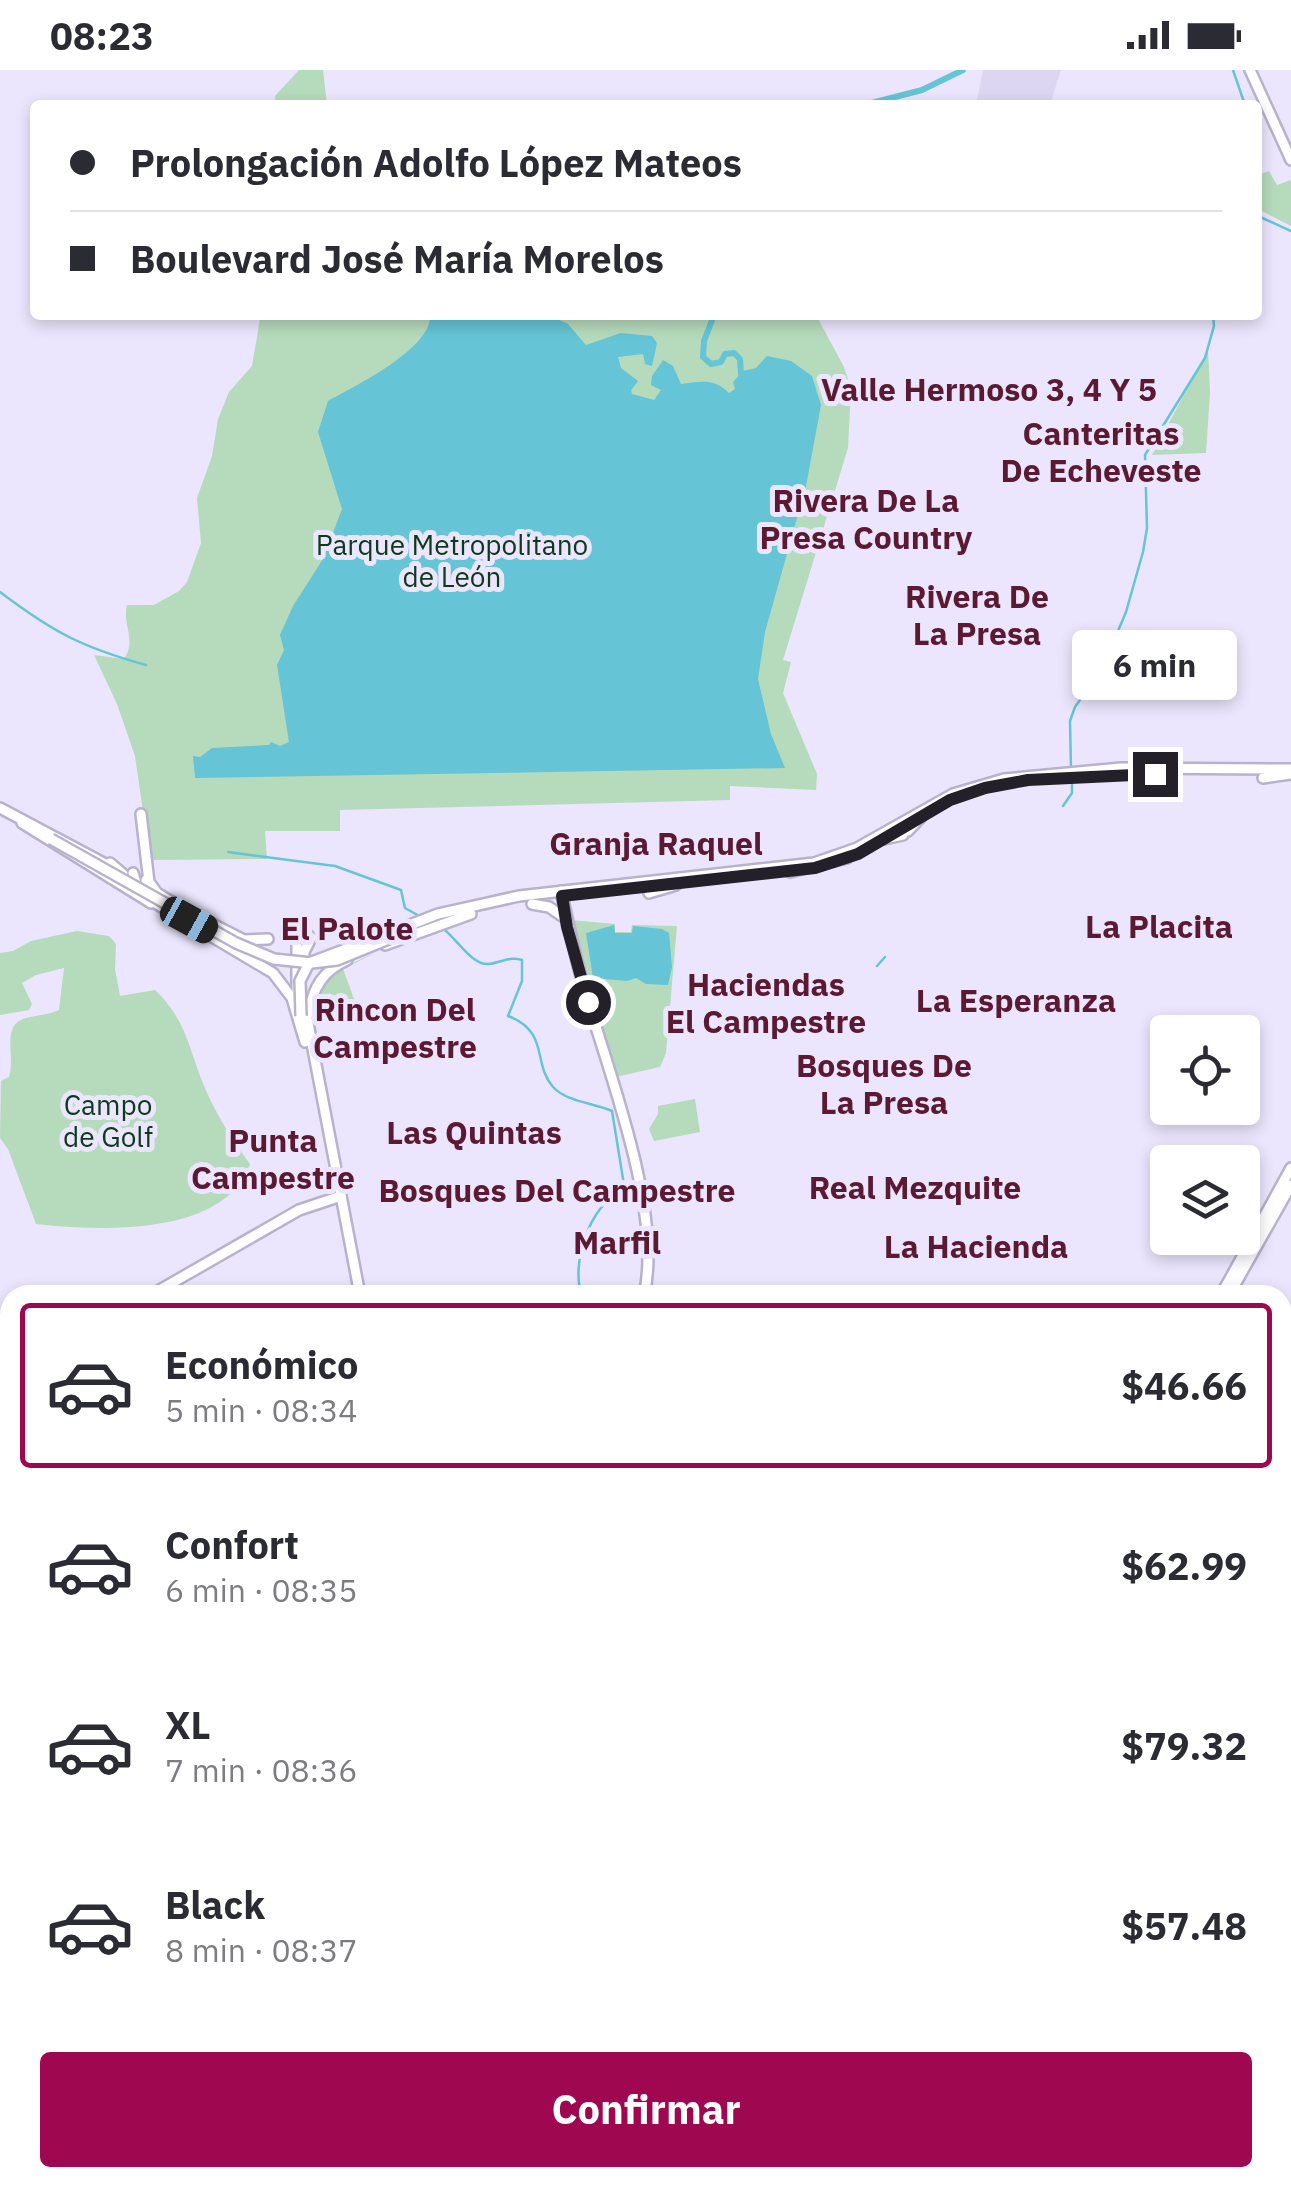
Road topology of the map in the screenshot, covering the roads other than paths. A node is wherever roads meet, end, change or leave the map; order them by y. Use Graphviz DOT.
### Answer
graph roads {
  1 [pos="1252,73"];
  2 [pos="1270,118"];
  3 [pos="1281,128"];
  4 [pos="1291,148"];
  5 [pos="1291,160"];
  6 [pos="1269,764"];
  7 [pos="1291,771"];
  8 [pos="1262,778"];
  9 [pos="2,808"];
  10 [pos="141,814"];
  11 [pos="921,814"];
  12 [pos="25,818"];
  13 [pos="905,829"];
  14 [pos="52,833"];
  15 [pos="884,834"];
  16 [pos="849,854"];
  17 [pos="813,874"];
  18 [pos="136,876"];
  19 [pos="645,877"];
  20 [pos="604,881"];
  21 [pos="678,882"];
  22 [pos="623,885"];
  23 [pos="122,887"];
  24 [pos="559,891"];
  25 [pos="649,893"];
  26 [pos="154,896"];
  27 [pos="576,900"];
  28 [pos="532,904"];
  29 [pos="188,911"];
  30 [pos="456,913"];
  31 [pos="563,916"];
  32 [pos="442,918"];
  33 [pos="407,926"];
  34 [pos="204,932"];
  35 [pos="364,936"];
  36 [pos="268,939"];
  37 [pos="372,950"];
  38 [pos="304,952"];
  39 [pos="266,957"];
  40 [pos="291,977"];
  41 [pos="300,1017"];
  42 [pos="308,1026"];
  43 [pos="323,1121"];
  44 [pos="1291,1168"];
  45 [pos="1291,1184"];
  46 [pos="335,1200"];
  47 [pos="1266,1221"];
  48 [pos="168,1285"];
  49 [pos="177,1285"];
  50 [pos="354,1285"];
  51 [pos="356,1285"];
  52 [pos="644,1285"];
  53 [pos="1226,1285"];
  54 [pos="1234,1285"];
  1 -- 2 [label="main road"];
  1 -- 3 [label="main road"];
  2 -- 3 [label="main road"];
  2 -- 5 [label="main road"];
  3 -- 4 [label="main road"];
  6 -- 7 [label="main road"];
  7 -- 8 [label="main road"];
  7 -- 11 [label="main road"];
  9 -- 12 [label="main road"];
  10 -- 26 [label="main road"];
  11 -- 13 [label="main road"];
  11 -- 15 [label="main road"];
  12 -- 14 [label="main road"];
  12 -- 23 [label="main road"];
  13 -- 15 [label="main road"];
  13 -- 16 [label="main road"];
  14 -- 18 [label="main road, bridge"];
  14 -- 18 [label="main road, bridge"];
  14 -- 39 [label="main road, bridge"];
  15 -- 16 [label="main road"];
  16 -- 17 [label="main road"];
  16 -- 21 [label="main road"];
  16 -- 21 [label="main road"];
  18 -- 23 [label="main road"];
  18 -- 26 [label="main road, bridge"];
  18 -- 26 [label="main road"];
  19 -- 21 [label="main road"];
  20 -- 22 [label="main road"];
  21 -- 22 [label="main road"];
  21 -- 24 [label="main road"];
  21 -- 25 [label="main road"];
  22 -- 24 [label="main road"];
  23 -- 34 [label="main road"];
  24 -- 30 [label="main road"];
  24 -- 31 [label="main road"];
  24 -- 32 [label="main road"];
  26 -- 29 [label="main road, bridge"];
  26 -- 34 [label="main road"];
  26 -- 39 [label="main road, bridge"];
  27 -- 31 [label="main road"];
  28 -- 31 [label="main road"];
  29 -- 33 [label="main road, bridge"];
  29 -- 36 [label="main road, bridge"];
  30 -- 32 [label="main road"];
  30 -- 32 [label="main road"];
  31 -- 52 [label="main road"];
  32 -- 33 [label="main road"];
  32 -- 37 [label="main road"];
  32 -- 39 [label="main road, bridge"];
  33 -- 41 [label="main road, bridge"];
  34 -- 41 [label="main road"];
  35 -- 37 [label="main road"];
  37 -- 42 [label="main road"];
  38 -- 40 [label="main road"];
  38 -- 40 [label="main road"];
  38 -- 42 [label="main road"];
  40 -- 41 [label="main road"];
  41 -- 43 [label="main road"];
  42 -- 43 [label="main road"];
  43 -- 46 [label="main road"];
  43 -- 46 [label="main road"];
  44 -- 47 [label="main road"];
  45 -- 47 [label="main road"];
  46 -- 48 [label="main road"];
  46 -- 49 [label="main road"];
  46 -- 50 [label="main road"];
  46 -- 51 [label="main road"];
  47 -- 53 [label="main road"];
  47 -- 54 [label="main road"];
}
